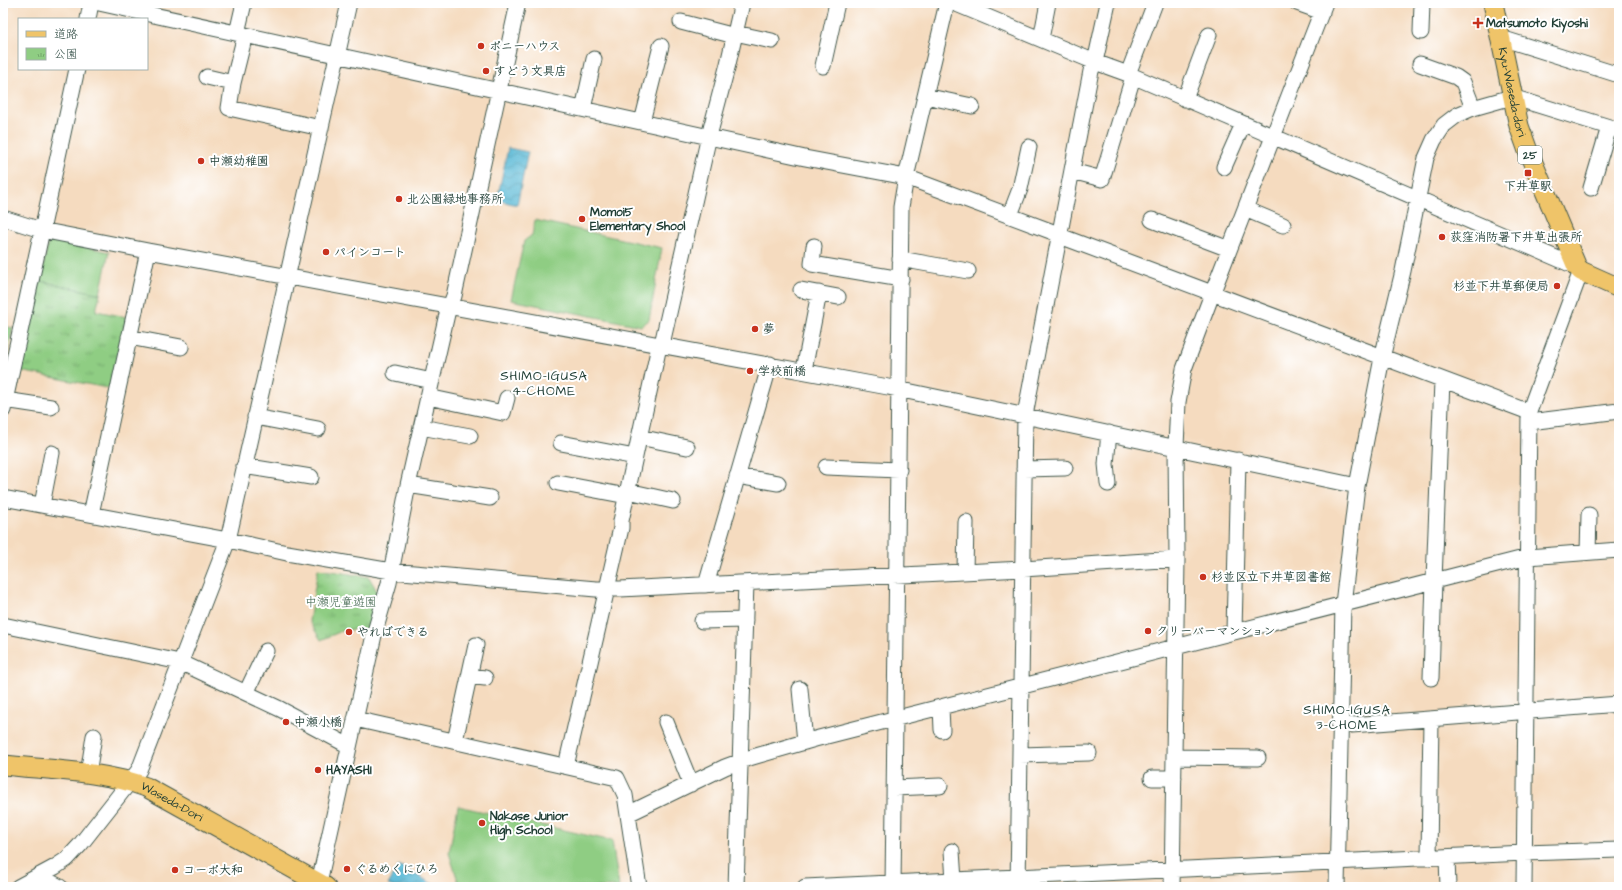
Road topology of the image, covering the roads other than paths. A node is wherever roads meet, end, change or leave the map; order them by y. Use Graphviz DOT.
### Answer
graph roads {
  1 [pos="91,3"];
  2 [pos="99,3"];
  3 [pos="244,3"];
  4 [pos="349,3"];
  5 [pos="518,3"];
  6 [pos="742,3"];
  7 [pos="837,3"];
  8 [pos="947,3"];
  9 [pos="954,3"];
  10 [pos="1048,3"];
  11 [pos="1108,3"];
  12 [pos="1155,3"];
  13 [pos="1297,3"];
  14 [pos="1422,3"];
  15 [pos="1493,3"];
  16 [pos="1324,8"];
  17 [pos="88,18"];
  18 [pos="681,22"];
  19 [pos="1421,32"];
  20 [pos="241,34"];
  21 [pos="735,34"];
  22 [pos="1209,35"];
  23 [pos="1500,38"];
  24 [pos="1041,40"];
  25 [pos="772,42"];
  26 [pos="661,46"];
  27 [pos="338,56"];
  28 [pos="594,59"];
  29 [pos="1096,62"];
  30 [pos="1420,64"];
  31 [pos="823,66"];
  32 [pos="77,70"];
  33 [pos="1619,75"];
  34 [pos="207,76"];
  35 [pos="1130,76"];
  36 [pos="233,83"];
  37 [pos="498,91"];
  38 [pos="925,96"];
  39 [pos="1512,97"];
  40 [pos="1185,99"];
  41 [pos="972,106"];
  42 [pos="1473,108"];
  43 [pos="583,109"];
  44 [pos="642,122"];
  45 [pos="1243,124"];
  46 [pos="321,128"];
  47 [pos="1614,128"];
  48 [pos="709,136"];
  49 [pos="1273,137"];
  50 [pos="1029,147"];
  51 [pos="1224,167"];
  52 [pos="1072,171"];
  53 [pos="906,177"];
  54 [pos="1591,188"];
  55 [pos="1417,200"];
  56 [pos="1244,209"];
  57 [pos="1010,215"];
  58 [pos="3,218"];
  59 [pos="1152,220"];
  60 [pos="1283,224"];
  61 [pos="41,230"];
  62 [pos="1060,236"];
  63 [pos="814,246"];
  64 [pos="1229,249"];
  65 [pos="148,251"];
  66 [pos="900,258"];
  67 [pos="1579,269"];
  68 [pos="968,271"];
  69 [pos="287,276"];
  70 [pos="900,280"];
  71 [pos="1619,288"];
  72 [pos="801,290"];
  73 [pos="819,293"];
  74 [pos="1212,294"];
  75 [pos="838,297"];
  76 [pos="450,305"];
  77 [pos="129,337"];
  78 [pos="662,344"];
  79 [pos="180,346"];
  80 [pos="1382,358"];
  81 [pos="770,364"];
  82 [pos="804,370"];
  83 [pos="395,373"];
  84 [pos="432,381"];
  85 [pos="1442,381"];
  86 [pos="900,389"];
  87 [pos="428,397"];
  88 [pos="4,404"];
  89 [pos="505,406"];
  90 [pos="50,407"];
  91 [pos="1619,411"];
  92 [pos="1025,415"];
  93 [pos="256,417"];
  94 [pos="1529,417"];
  95 [pos="421,427"];
  96 [pos="318,429"];
  97 [pos="1109,433"];
  98 [pos="470,436"];
  99 [pos="640,437"];
  100 [pos="561,443"];
  101 [pos="687,446"];
  102 [pos="1176,447"];
  103 [pos="52,453"];
  104 [pos="635,457"];
  105 [pos="1238,460"];
  106 [pos="244,466"];
  107 [pos="826,467"];
  108 [pos="1065,468"];
  109 [pos="1024,469"];
  110 [pos="899,470"];
  111 [pos="737,476"];
  112 [pos="311,477"];
  113 [pos="558,483"];
  114 [pos="778,483"];
  115 [pos="1108,484"];
  116 [pos="408,485"];
  117 [pos="1357,486"];
  118 [pos="627,493"];
  119 [pos="3,498"];
  120 [pos="490,498"];
  121 [pos="672,501"];
  122 [pos="42,505"];
  123 [pos="91,514"];
  124 [pos="1589,515"];
  125 [pos="966,522"];
  126 [pos="228,540"];
  127 [pos="1619,550"];
  128 [pos="1588,552"];
  129 [pos="1528,557"];
  130 [pos="1177,559"];
  131 [pos="1023,569"];
  132 [pos="391,571"];
  133 [pos="965,572"];
  134 [pos="897,576"];
  135 [pos="1434,580"];
  136 [pos="746,582"];
  137 [pos="706,585"];
  138 [pos="607,589"];
  139 [pos="1343,604"];
  140 [pos="745,620"];
  141 [pos="702,621"];
  142 [pos="3,625"];
  143 [pos="1234,632"];
  144 [pos="476,645"];
  145 [pos="1176,647"];
  146 [pos="266,651"];
  147 [pos="180,662"];
  148 [pos="469,676"];
  149 [pos="485,678"];
  150 [pos="1431,678"];
  151 [pos="1021,687"];
  152 [pos="800,689"];
  153 [pos="246,693"];
  154 [pos="1619,704"];
  155 [pos="941,707"];
  156 [pos="1526,711"];
  157 [pos="355,719"];
  158 [pos="894,719"];
  159 [pos="1431,719"];
  160 [pos="666,722"];
  161 [pos="1339,726"];
  162 [pos="942,730"];
  163 [pos="94,736"];
  164 [pos="455,741"];
  165 [pos="805,742"];
  166 [pos="349,746"];
  167 [pos="1089,753"];
  168 [pos="1020,755"];
  169 [pos="1174,756"];
  170 [pos="1258,758"];
  171 [pos="739,762"];
  172 [pos="3,765"];
  173 [pos="566,766"];
  174 [pos="88,774"];
  175 [pos="1152,778"];
  176 [pos="1174,778"];
  177 [pos="130,781"];
  178 [pos="691,784"];
  179 [pos="940,786"];
  180 [pos="894,788"];
  181 [pos="628,814"];
  182 [pos="1619,850"];
  183 [pos="952,851"];
  184 [pos="1524,853"];
  185 [pos="1447,857"];
  186 [pos="1429,858"];
  187 [pos="1337,862"];
  188 [pos="1172,870"];
  189 [pos="39,876"];
  190 [pos="954,880"];
  191 [pos="1018,882"];
  192 [pos="893,885"];
  193 [pos="321,886"];
  194 [pos="19,887"];
  195 [pos="60,887"];
  196 [pos="640,887"];
  197 [pos="736,887"];
  198 [pos="805,887"];
  199 [pos="1172,887"];
  200 [pos="1337,887"];
  201 [pos="1448,887"];
  202 [pos="1524,887"];
  1 -- 17 [label="street"];
  2 -- 20 [label="street"];
  3 -- 20 [label="street"];
  4 -- 27 [label="street"];
  5 -- 37 [label="street"];
  6 -- 21 [label="street"];
  7 -- 31 [label="street"];
  8 -- 38 [label="street"];
  9 -- 24 [label="street"];
  10 -- 24 [label="street"];
  11 -- 29 [label="street"];
  12 -- 35 [label="street"];
  13 -- 16 [label="street"];
  14 -- 19 [label="street"];
  15 -- 23 [label="main road, Kyu-Waseda-dori / 25"];
  16 -- 49 [label="street"];
  18 -- 21 [label="street"];
  20 -- 27 [label="street"];
  20 -- 36 [label="street"];
  21 -- 25 [label="street"];
  21 -- 48 [label="street"];
  22 -- 40 [label="street"];
  23 -- 33 [label="street"];
  23 -- 39 [label="main road, Kyu-Waseda-dori / 25"];
  24 -- 29 [label="street"];
  26 -- 44 [label="street"];
  27 -- 37 [label="street"];
  27 -- 46 [label="street"];
  28 -- 43 [label="street"];
  29 -- 35 [label="street"];
  29 -- 52 [label="street"];
  30 -- 42 [label="street"];
  32 -- 61 [label="street"];
  34 -- 36 [label="street"];
  35 -- 40 [label="street"];
  35 -- 52 [label="street"];
  36 -- 46 [label="street"];
  37 -- 43 [label="street"];
  37 -- 76 [label="street"];
  38 -- 41 [label="street"];
  38 -- 53 [label="street"];
  39 -- 42 [label="street"];
  39 -- 47 [label="street"];
  39 -- 67 [label="main road, Kyu-Waseda-dori / 25"];
  40 -- 45 [label="street"];
  42 -- 55 [label="street"];
  43 -- 44 [label="street"];
  44 -- 48 [label="street"];
  45 -- 49 [label="street"];
  45 -- 51 [label="street"];
  46 -- 69 [label="street"];
  47 -- 54 [label="street"];
  48 -- 53 [label="street"];
  48 -- 78 [label="street"];
  49 -- 55 [label="street"];
  49 -- 56 [label="street"];
  50 -- 57 [label="street"];
  52 -- 62 [label="street"];
  53 -- 57 [label="street"];
  53 -- 66 [label="street"];
  55 -- 67 [label="street"];
  55 -- 80 [label="street"];
  56 -- 60 [label="street"];
  56 -- 64 [label="street"];
  57 -- 62 [label="street"];
  58 -- 61 [label="street"];
  59 -- 64 [label="street"];
  61 -- 65 [label="street"];
  61 -- 88 [label="street"];
  62 -- 74 [label="street"];
  62 -- 92 [label="street"];
  63 -- 70 [label="street"];
  64 -- 74 [label="street"];
  65 -- 69 [label="street"];
  65 -- 77 [label="street"];
  66 -- 68 [label="street"];
  66 -- 70 [label="street"];
  67 -- 71 [label="main road"];
  67 -- 94 [label="street"];
  69 -- 76 [label="street"];
  69 -- 93 [label="street"];
  70 -- 86 [label="street"];
  72 -- 73 [label="street"];
  73 -- 75 [label="street"];
  73 -- 82 [label="street"];
  74 -- 80 [label="street"];
  74 -- 102 [label="street"];
  76 -- 78 [label="street"];
  76 -- 84 [label="street"];
  77 -- 79 [label="street"];
  77 -- 123 [label="street"];
  78 -- 81 [label="street"];
  78 -- 99 [label="street"];
  80 -- 85 [label="street"];
  80 -- 117 [label="street"];
  81 -- 82 [label="street"];
  81 -- 111 [label="street"];
  82 -- 86 [label="street"];
  83 -- 84 [label="street"];
  84 -- 87 [label="street"];
  85 -- 94 [label="street"];
  85 -- 135 [label="street"];
  86 -- 92 [label="street"];
  86 -- 110 [label="street"];
  87 -- 89 [label="street"];
  87 -- 95 [label="street"];
  88 -- 90 [label="street"];
  91 -- 94 [label="street"];
  92 -- 97 [label="street"];
  92 -- 109 [label="street"];
  93 -- 96 [label="street"];
  93 -- 106 [label="street"];
  94 -- 129 [label="street"];
  95 -- 98 [label="street"];
  95 -- 116 [label="street"];
  97 -- 102 [label="street"];
  97 -- 115 [label="street"];
  99 -- 101 [label="street"];
  99 -- 104 [label="street"];
  100 -- 104 [label="street"];
  102 -- 105 [label="street"];
  102 -- 130 [label="street"];
  103 -- 122 [label="street"];
  104 -- 118 [label="street"];
  105 -- 117 [label="street"];
  105 -- 143 [label="street"];
  106 -- 112 [label="street"];
  106 -- 126 [label="street"];
  107 -- 110 [label="street"];
  108 -- 109 [label="street"];
  109 -- 131 [label="street"];
  110 -- 134 [label="street"];
  111 -- 114 [label="street"];
  111 -- 137 [label="street"];
  113 -- 118 [label="street"];
  116 -- 120 [label="street"];
  116 -- 132 [label="street"];
  117 -- 139 [label="street"];
  118 -- 121 [label="street"];
  118 -- 138 [label="street"];
  119 -- 122 [label="street"];
  122 -- 123 [label="street"];
  123 -- 126 [label="street"];
  124 -- 128 [label="street"];
  125 -- 133 [label="street"];
  126 -- 132 [label="street"];
  126 -- 147 [label="street"];
  127 -- 128 [label="street"];
  128 -- 129 [label="street"];
  129 -- 135 [label="street"];
  129 -- 156 [label="street"];
  130 -- 131 [label="street"];
  130 -- 145 [label="street"];
  131 -- 133 [label="street"];
  131 -- 151 [label="street"];
  132 -- 138 [label="street"];
  132 -- 157 [label="street"];
  133 -- 134 [label="street"];
  134 -- 136 [label="street"];
  134 -- 158 [label="street"];
  135 -- 139 [label="street"];
  135 -- 150 [label="street"];
  136 -- 137 [label="street"];
  136 -- 140 [label="street"];
  137 -- 138 [label="street"];
  138 -- 173 [label="street"];
  139 -- 143 [label="street"];
  139 -- 161 [label="street"];
  140 -- 141 [label="street"];
  140 -- 171 [label="street"];
  142 -- 147 [label="street"];
  143 -- 145 [label="street"];
  144 -- 148 [label="street"];
  145 -- 151 [label="street"];
  145 -- 169 [label="street"];
  146 -- 153 [label="street"];
  147 -- 153 [label="street"];
  147 -- 177 [label="street"];
  148 -- 149 [label="street"];
  148 -- 164 [label="street"];
  151 -- 155 [label="street"];
  151 -- 168 [label="street"];
  152 -- 165 [label="street"];
  153 -- 166 [label="street"];
  154 -- 156 [label="street"];
  155 -- 158 [label="street"];
  155 -- 162 [label="street"];
  156 -- 159 [label="street"];
  156 -- 184 [label="street"];
  157 -- 164 [label="street"];
  157 -- 166 [label="street"];
  158 -- 165 [label="street"];
  158 -- 180 [label="street"];
  159 -- 161 [label="street"];
  159 -- 186 [label="street"];
  160 -- 178 [label="street"];
  161 -- 187 [label="street"];
  163 -- 174 [label="street"];
  164 -- 173 [label="street"];
  165 -- 171 [label="street"];
  166 -- 193 [label="street"];
  167 -- 168 [label="street"];
  168 -- 191 [label="street"];
  169 -- 170 [label="street"];
  169 -- 176 [label="street"];
  171 -- 178 [label="street"];
  171 -- 197 [label="street"];
  172 -- 174 [label="main road, Waseda-Dori"];
  173 -- 181 [label="street"];
  174 -- 177 [label="main road, Waseda-Dori"];
  175 -- 176 [label="street"];
  176 -- 188 [label="street"];
  177 -- 189 [label="street"];
  177 -- 193 [label="main road, Waseda-Dori"];
  178 -- 181 [label="street"];
  179 -- 180 [label="street"];
  180 -- 192 [label="street"];
  181 -- 196 [label="street"];
  182 -- 184 [label="street"];
  183 -- 190 [label="street"];
  184 -- 185 [label="street"];
  184 -- 202 [label="street"];
  185 -- 186 [label="street"];
  185 -- 201 [label="street"];
  186 -- 187 [label="street"];
  187 -- 188 [label="street"];
  187 -- 200 [label="street"];
  188 -- 191 [label="street"];
  188 -- 199 [label="street"];
  189 -- 194 [label="street"];
  189 -- 195 [label="street"];
  190 -- 191 [label="street"];
  190 -- 192 [label="street"];
  192 -- 198 [label="street"];
}
